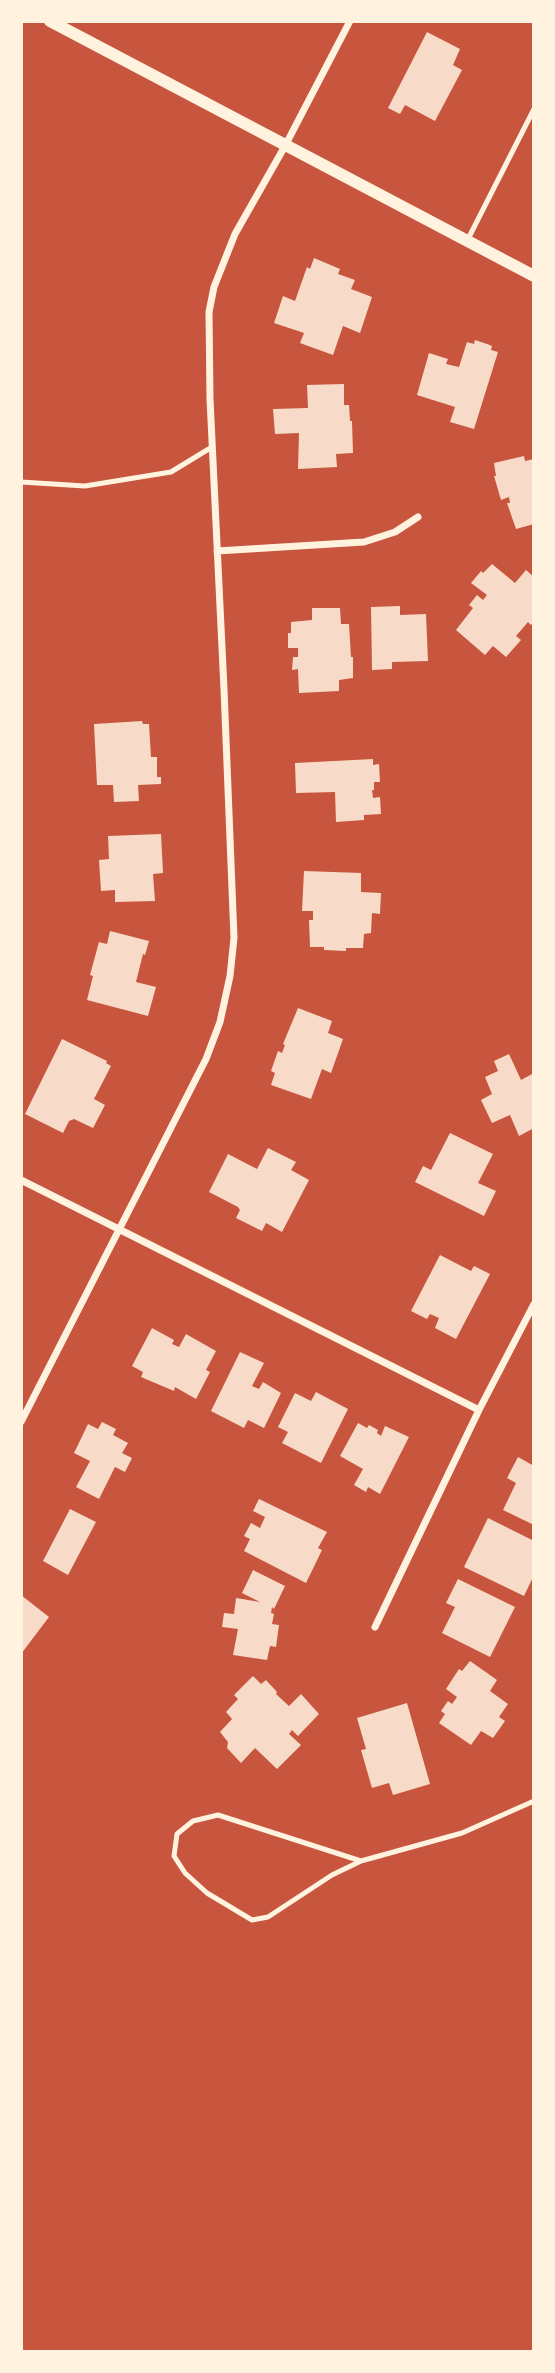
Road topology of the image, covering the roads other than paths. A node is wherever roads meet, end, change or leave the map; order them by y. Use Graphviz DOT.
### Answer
graph roads {
  1 [pos="50,21"];
  2 [pos="350,21"];
  3 [pos="534,109"];
  4 [pos="285,146"];
  5 [pos="467,241"];
  6 [pos="534,276"];
  7 [pos="212,447"];
  8 [pos="21,482"];
  9 [pos="418,517"];
  10 [pos="218,551"];
  11 [pos="21,1180"];
  12 [pos="118,1230"];
  13 [pos="534,1304"];
  14 [pos="479,1410"];
  15 [pos="21,1422"];
  16 [pos="375,1627"];
  17 [pos="534,1801"];
  18 [pos="361,1861"];
  1 -- 4 [label="street"];
  2 -- 4 [label="street"];
  3 -- 5 [label="lane"];
  4 -- 5 [label="street"];
  4 -- 7 [label="street"];
  5 -- 6 [label="street"];
  7 -- 8 [label="lane"];
  7 -- 10 [label="street"];
  9 -- 10 [label="street"];
  10 -- 12 [label="street"];
  11 -- 12 [label="street"];
  12 -- 14 [label="street"];
  12 -- 15 [label="street"];
  13 -- 14 [label="street"];
  14 -- 16 [label="street"];
  17 -- 18 [label="lane"];
  18 -- 18 [label="lane"];
}
